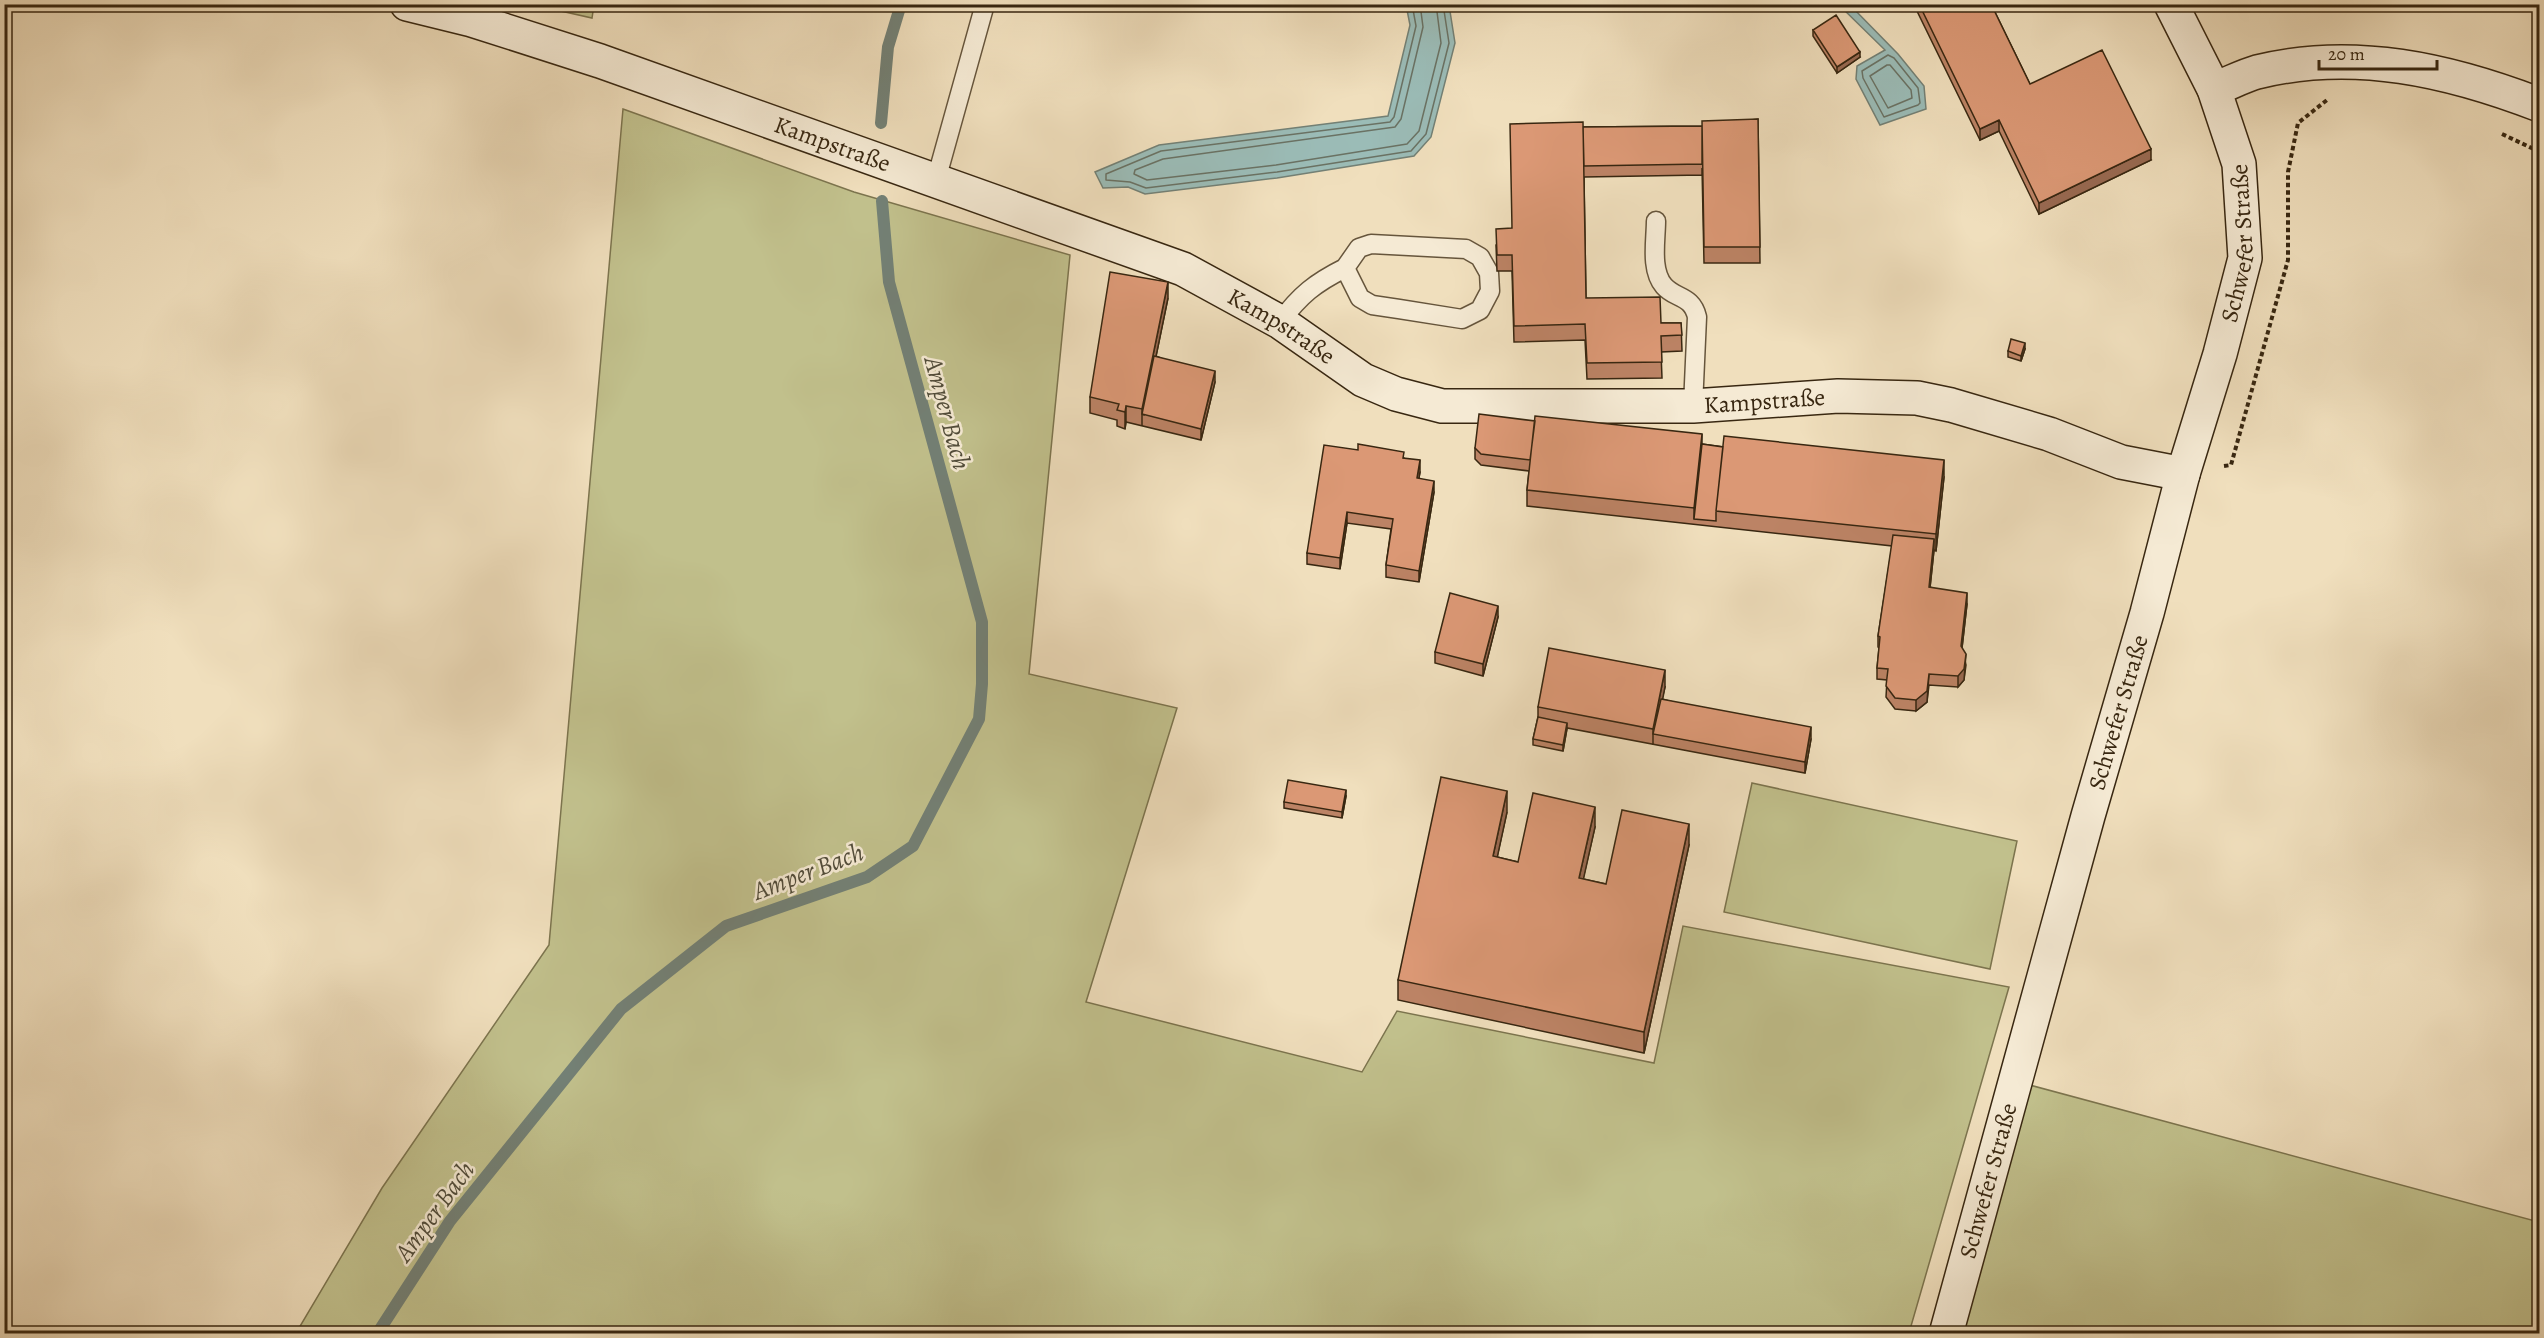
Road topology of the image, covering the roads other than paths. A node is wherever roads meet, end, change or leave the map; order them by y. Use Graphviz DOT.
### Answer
graph roads {
  1 [pos="407,4"];
  2 [pos="985,4"];
  3 [pos="2171,4"];
  4 [pos="2214,89"];
  5 [pos="2540,105"];
  6 [pos="936,180"];
  7 [pos="1656,221"];
  8 [pos="1345,268"];
  9 [pos="1280,322"];
  10 [pos="1693,405"];
  11 [pos="2183,474"];
  12 [pos="1946,1334"];
  1 -- 6 [label="street, Kampstraße"];
  2 -- 6 [label="lane"];
  3 -- 4 [label="street, Schwefer Straße"];
  4 -- 5 [label="street"];
  4 -- 11 [label="street, Schwefer Straße"];
  6 -- 9 [label="street, Kampstraße"];
  7 -- 10 [label="lane"];
  8 -- 8 [label="lane"];
  8 -- 9 [label="lane"];
  9 -- 10 [label="street, Kampstraße"];
  10 -- 11 [label="street, Kampstraße"];
  11 -- 12 [label="street, Schwefer Straße"];
}
